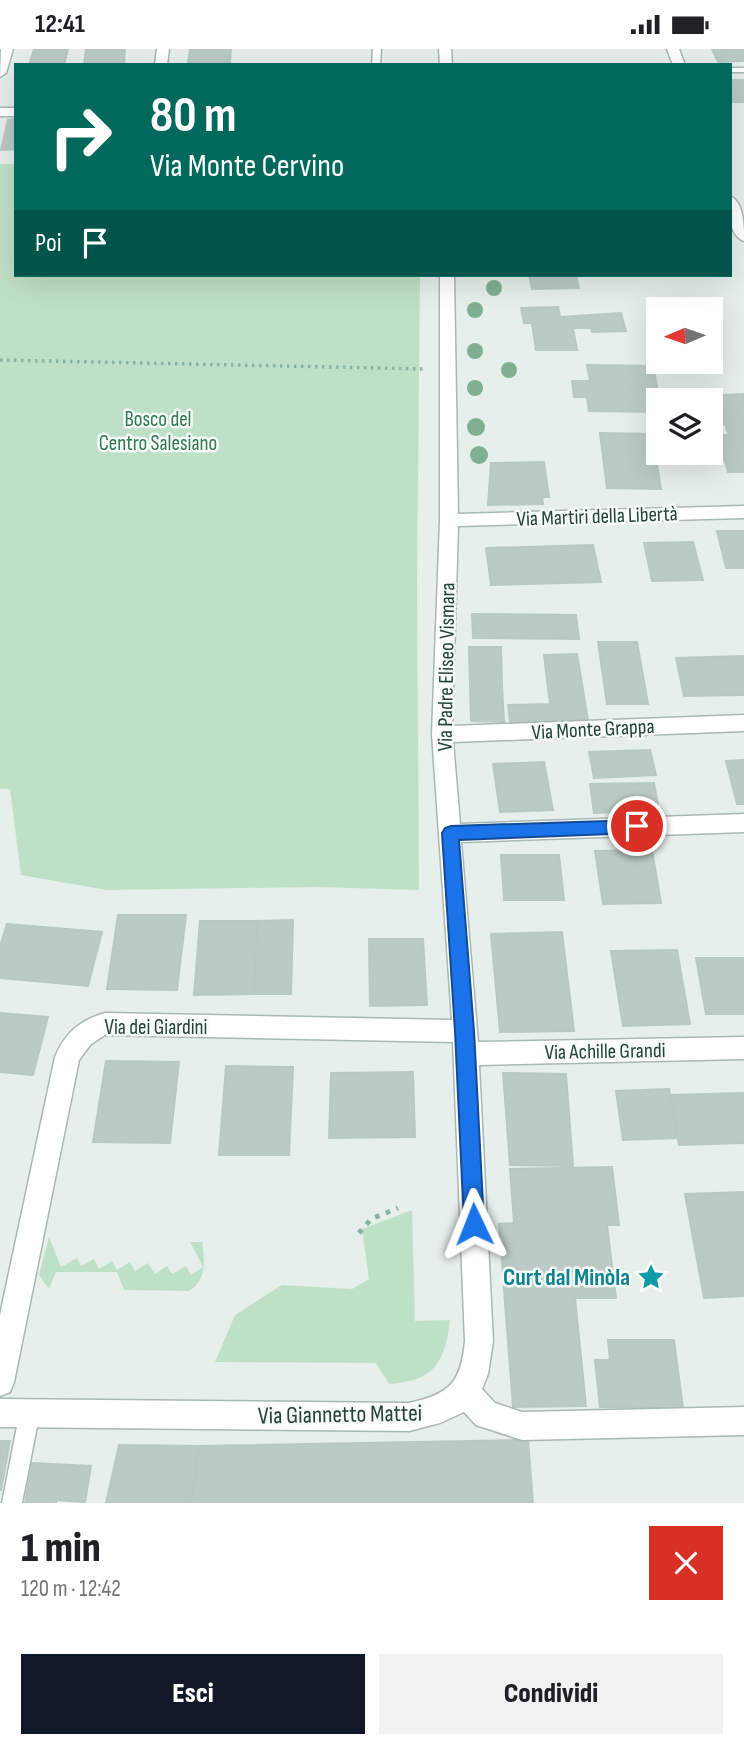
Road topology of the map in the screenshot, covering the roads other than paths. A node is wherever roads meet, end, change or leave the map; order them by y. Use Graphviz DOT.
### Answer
graph roads {
  1 [pos="7,49"];
  2 [pos="0,73"];
  3 [pos="732,205"];
  4 [pos="744,237"];
  5 [pos="447,277"];
  6 [pos="744,512"];
  7 [pos="449,520"];
  8 [pos="744,723"];
  9 [pos="442,734"];
  10 [pos="744,823"];
  11 [pos="451,833"];
  12 [pos="465,1042"];
  13 [pos="744,1048"];
  14 [pos="0,1382"];
  15 [pos="465,1392"];
  16 [pos="30,1411"];
  17 [pos="0,1413"];
  18 [pos="744,1421"];
  19 [pos="12,1503"];
  1 -- 2 [label="street"];
  3 -- 4 [label="street"];
  5 -- 7 [label="street, Via Padre Eliseo Vismara"];
  6 -- 7 [label="street, Via Martiri della Libertà"];
  7 -- 9 [label="street, Via Padre Eliseo Vismara"];
  8 -- 9 [label="street, Via Monte Grappa"];
  9 -- 11 [label="street, Via Padre Eliseo Vismara"];
  10 -- 11 [label="street"];
  11 -- 12 [label="street, Via Padre Eliseo Vismara"];
  12 -- 13 [label="street, Via Achille Grandi"];
  12 -- 14 [label="street, Via dei Giardini"];
  12 -- 15 [label="street, Via Padre Eliseo Vismara"];
  15 -- 16 [label="street, Via Giannetto Mattei"];
  15 -- 18 [label="street"];
  16 -- 17 [label="street, Via Giannetto Mattei"];
  16 -- 19 [label="lane"];
}
